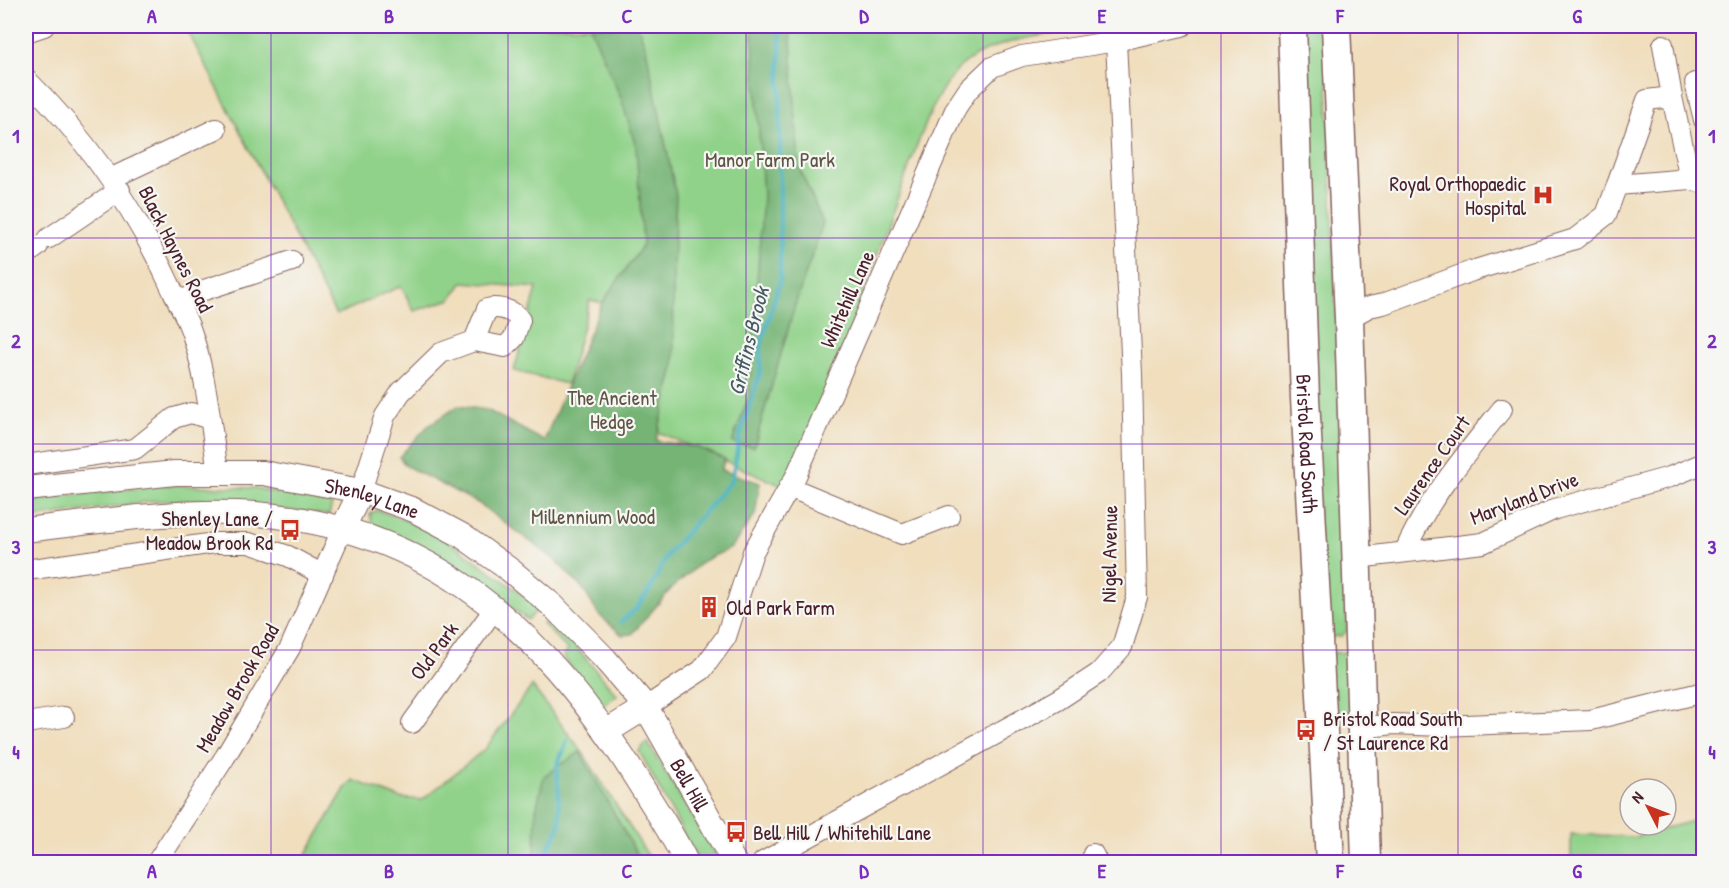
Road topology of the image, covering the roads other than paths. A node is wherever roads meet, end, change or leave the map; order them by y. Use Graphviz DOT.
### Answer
graph roads {
  1 [pos="44,26"];
  2 [pos="1182,26"];
  3 [pos="1292,26"];
  4 [pos="1336,26"];
  5 [pos="26,32"];
  6 [pos="1116,40"];
  7 [pos="1663,45"];
  8 [pos="26,79"];
  9 [pos="1695,83"];
  10 [pos="1672,97"];
  11 [pos="1704,120"];
  12 [pos="216,129"];
  13 [pos="1694,174"];
  14 [pos="116,184"];
  15 [pos="1617,185"];
  16 [pos="38,246"];
  17 [pos="292,261"];
  18 [pos="178,304"];
  19 [pos="1349,318"];
  20 [pos="474,341"];
  21 [pos="1502,409"];
  22 [pos="210,419"];
  23 [pos="1704,463"];
  24 [pos="26,465"];
  25 [pos="218,472"];
  26 [pos="789,487"];
  27 [pos="26,489"];
  28 [pos="361,491"];
  29 [pos="949,516"];
  30 [pos="26,530"];
  31 [pos="342,530"];
  32 [pos="1405,551"];
  33 [pos="1357,558"];
  34 [pos="26,570"];
  35 [pos="323,575"];
  36 [pos="495,608"];
  37 [pos="1360,628"];
  38 [pos="1317,640"];
  39 [pos="1704,692"];
  40 [pos="645,708"];
  41 [pos="64,717"];
  42 [pos="26,723"];
  43 [pos="412,723"];
  44 [pos="1322,728"];
  45 [pos="1362,728"];
  46 [pos="606,732"];
  47 [pos="157,862"];
  48 [pos="686,862"];
  49 [pos="734,862"];
  50 [pos="763,862"];
  51 [pos="1330,862"];
  52 [pos="1366,862"];
  1 -- 5 [label="street"];
  2 -- 6 [label="street, Whitehill Lane"];
  3 -- 38 [label="highway, Bristol Road South"];
  4 -- 19 [label="highway"];
  6 -- 26 [label="street, Whitehill Lane"];
  6 -- 50 [label="street, Nigel Avenue"];
  7 -- 10 [label="street"];
  8 -- 14 [label="street, Black Haynes Road"];
  9 -- 11 [label="street"];
  10 -- 13 [label="street"];
  10 -- 15 [label="street"];
  12 -- 14 [label="street"];
  13 -- 15 [label="street"];
  14 -- 16 [label="street"];
  14 -- 18 [label="street, Black Haynes Road"];
  15 -- 19 [label="street"];
  17 -- 18 [label="street"];
  18 -- 22 [label="street, Black Haynes Road"];
  19 -- 33 [label="highway"];
  20 -- 28 [label="street"];
  21 -- 32 [label="street, Laurence Court"];
  22 -- 24 [label="street"];
  22 -- 25 [label="street, Black Haynes Road"];
  23 -- 32 [label="street, Maryland Drive"];
  25 -- 27 [label="main road, Shenley Lane"];
  25 -- 28 [label="main road, Shenley Lane"];
  26 -- 29 [label="street"];
  26 -- 40 [label="street, Whitehill Lane"];
  28 -- 31 [label="main road"];
  28 -- 40 [label="main road, Shenley Lane"];
  30 -- 31 [label="main road, Shenley Lane"];
  31 -- 35 [label="street, Meadow Brook Road"];
  31 -- 36 [label="main road, Shenley Lane"];
  32 -- 33 [label="street, Maryland Drive"];
  33 -- 37 [label="highway"];
  34 -- 35 [label="street"];
  35 -- 47 [label="street, Meadow Brook Road"];
  36 -- 43 [label="street, Old Park"];
  36 -- 46 [label="main road, Shenley Lane"];
  37 -- 38 [label="highway"];
  37 -- 45 [label="highway"];
  38 -- 44 [label="highway, Bristol Road South"];
  39 -- 45 [label="street"];
  40 -- 46 [label="main road"];
  40 -- 49 [label="main road, Bell Hill"];
  41 -- 42 [label="street"];
  44 -- 45 [label="highway"];
  44 -- 51 [label="highway, Bristol Road South"];
  45 -- 52 [label="highway"];
  46 -- 48 [label="main road, Bell Hill"];
}
